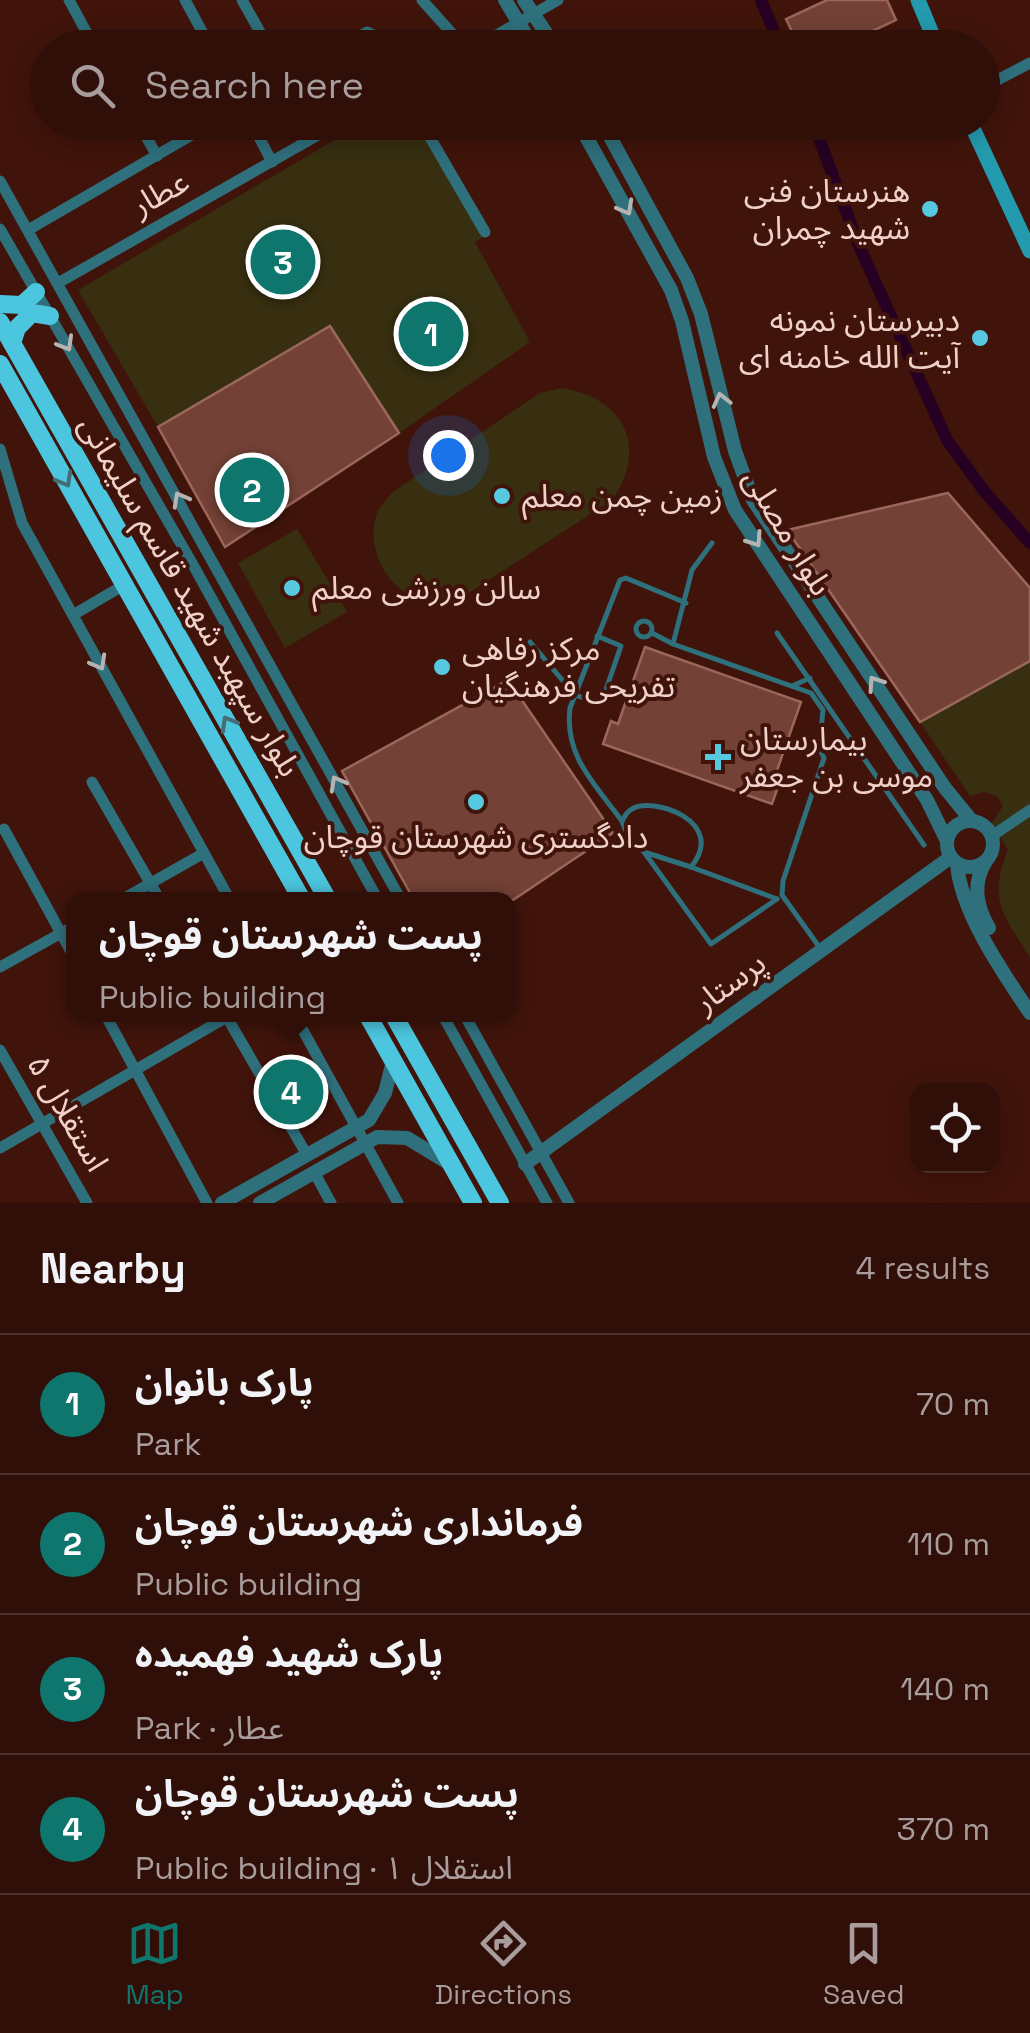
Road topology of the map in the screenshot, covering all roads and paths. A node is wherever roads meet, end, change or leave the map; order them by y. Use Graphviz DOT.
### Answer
graph roads {
  1 [pos="68,0"];
  2 [pos="185,0"];
  3 [pos="242,0"];
  4 [pos="422,0"];
  5 [pos="504,0"];
  6 [pos="524,0"];
  7 [pos="558,0"];
  8 [pos="918,0"];
  9 [pos="534,14"];
  10 [pos="518,22"];
  11 [pos="86,30"];
  12 [pos="201,30"];
  13 [pos="259,30"];
  14 [pos="449,30"];
  15 [pos="504,30"];
  16 [pos="523,30"];
  17 [pos="544,30"];
  18 [pos="930,30"];
  19 [pos="1030,62"];
  20 [pos="1000,78"];
  21 [pos="148,140"];
  22 [pos="184,140"];
  23 [pos="260,140"];
  24 [pos="310,140"];
  25 [pos="432,140"];
  26 [pos="588,140"];
  27 [pos="612,140"];
  28 [pos="978,140"];
  29 [pos="157,156"];
  30 [pos="272,162"];
  31 [pos="0,180"];
  32 [pos="0,229"];
  33 [pos="28,230"];
  34 [pos="486,232"];
  35 [pos="1030,252"];
  36 [pos="58,283"];
  37 [pos="36,292"];
  38 [pos="0,304"];
  39 [pos="50,316"];
  40 [pos="0,322"];
  41 [pos="12,343"];
  42 [pos="0,364"];
  43 [pos="0,448"];
  44 [pos="712,543"];
  45 [pos="210,554"];
  46 [pos="192,563"];
  47 [pos="124,585"];
  48 [pos="686,603"];
  49 [pos="73,615"];
  50 [pos="652,633"];
  51 [pos="777,633"];
  52 [pos="597,636"];
  53 [pos="530,642"];
  54 [pos="673,644"];
  55 [pos="810,678"];
  56 [pos="792,686"];
  57 [pos="575,695"];
  58 [pos="92,782"];
  59 [pos="945,788"];
  60 [pos="927,800"];
  61 [pos="1030,810"];
  62 [pos="972,820"];
  63 [pos="622,822"];
  64 [pos="4,828"];
  65 [pos="992,836"];
  66 [pos="947,840"];
  67 [pos="370,843"];
  68 [pos="924,845"];
  69 [pos="352,852"];
  70 [pos="644,852"];
  71 [pos="204,853"];
  72 [pos="954,860"];
  73 [pos="986,861"];
  74 [pos="691,867"];
  75 [pos="150,883"];
  76 [pos="134,892"];
  77 [pos="155,892"];
  78 [pos="226,892"];
  79 [pos="297,892"];
  80 [pos="323,892"];
  81 [pos="374,892"];
  82 [pos="397,892"];
  83 [pos="66,930"];
  84 [pos="61,933"];
  85 [pos="66,942"];
  86 [pos="822,950"];
  87 [pos="0,968"];
  88 [pos="1028,1002"];
  89 [pos="109,1022"];
  90 [pos="216,1022"];
  91 [pos="229,1022"];
  92 [pos="298,1022"];
  93 [pos="372,1022"];
  94 [pos="398,1022"];
  95 [pos="446,1022"];
  96 [pos="468,1022"];
  97 [pos="0,1050"];
  98 [pos="393,1060"];
  99 [pos="135,1070"];
  100 [pos="43,1123"];
  101 [pos="356,1127"];
  102 [pos="366,1144"];
  103 [pos="0,1148"];
  104 [pos="541,1153"];
  105 [pos="307,1155"];
  106 [pos="525,1164"];
  107 [pos="453,1166"];
  108 [pos="314,1172"];
  109 [pos="87,1203"];
  110 [pos="206,1203"];
  111 [pos="222,1203"];
  112 [pos="260,1203"];
  113 [pos="331,1203"];
  114 [pos="398,1203"];
  115 [pos="473,1203"];
  116 [pos="500,1203"];
  117 [pos="547,1203"];
  118 [pos="569,1203"];
  1 -- 11 [label="street"];
  2 -- 12 [label="street"];
  3 -- 13 [label="street"];
  4 -- 14 [label="street"];
  5 -- 10 [label="street"];
  6 -- 9 [label="street"];
  7 -- 9 [label="street"];
  8 -- 18 [label="main road"];
  9 -- 10 [label="street"];
  9 -- 17 [label="street"];
  10 -- 15 [label="street"];
  10 -- 16 [label="street"];
  19 -- 20 [label="street"];
  21 -- 29 [label="street"];
  22 -- 29 [label="street"];
  23 -- 30 [label="street"];
  24 -- 30 [label="street, عطار"];
  25 -- 34 [label="street"];
  26 -- 60 [label="street, بلوار مصلی, one-way"];
  59 -- 27 [label="street, بلوار مصلی, one-way"];
  28 -- 35 [label="main road"];
  29 -- 33 [label="street"];
  30 -- 36 [label="street, عطار"];
  31 -- 33 [label="street"];
  32 -- 37 [label="street"];
  33 -- 36 [label="street"];
  45 -- 36 [label="street, one-way"];
  37 -- 38 [label="highway"];
  37 -- 39 [label="street"];
  39 -- 41 [label="highway"];
  39 -- 46 [label="street, one-way"];
  40 -- 41 [label="highway, بلوار سپهبد شهید قاسم سلیمانی"];
  80 -- 41 [label="highway, بلوار سپهبد شهید قاسم سلیمانی, one-way"];
  42 -- 47 [label="highway, بلوار سپهبد شهید قاسم سلیمانی, one-way"];
  43 -- 49 [label="street"];
  44 -- 48 [label="lane"];
  45 -- 46 [label="street"];
  67 -- 45 [label="street, one-way"];
  46 -- 69 [label="street"];
  47 -- 49 [label="street"];
  47 -- 79 [label="highway, بلوار سپهبد شهید قاسم سلیمانی"];
  48 -- 52 [label="lane"];
  48 -- 54 [label="lane"];
  49 -- 71 [label="street, one-way"];
  50 -- 54 [label="lane"];
  51 -- 55 [label="lane"];
  52 -- 57 [label="lane"];
  52 -- 57 [label="lane"];
  53 -- 57 [label="lane"];
  54 -- 56 [label="lane"];
  55 -- 56 [label="lane"];
  55 -- 68 [label="lane"];
  56 -- 86 [label="lane"];
  57 -- 63 [label="lane"];
  58 -- 75 [label="street"];
  59 -- 60 [label="street"];
  59 -- 62 [label="street, بلوار مصلی"];
  60 -- 66 [label="street, بلوار مصلی"];
  61 -- 65 [label="street"];
  62 -- 65 [label="street"];
  62 -- 66 [label="street"];
  63 -- 70 [label="lane"];
  63 -- 74 [label="lane"];
  64 -- 84 [label="street"];
  65 -- 73 [label="street"];
  66 -- 72 [label="street"];
  67 -- 69 [label="street"];
  67 -- 82 [label="street"];
  69 -- 81 [label="street"];
  70 -- 74 [label="lane"];
  70 -- 74 [label="lane"];
  71 -- 75 [label="street"];
  71 -- 78 [label="street"];
  72 -- 73 [label="street"];
  72 -- 86 [label="street, پرستار"];
  72 -- 88 [label="street"];
  73 -- 88 [label="street"];
  75 -- 76 [label="street"];
  75 -- 77 [label="street"];
  83 -- 84 [label="street"];
  84 -- 85 [label="street"];
  84 -- 87 [label="street"];
  86 -- 104 [label="street, پرستار"];
  89 -- 99 [label="street"];
  90 -- 99 [label="street"];
  91 -- 105 [label="street"];
  92 -- 101 [label="street"];
  93 -- 98 [label="highway"];
  94 -- 116 [label="highway"];
  95 -- 106 [label="street"];
  96 -- 104 [label="street"];
  97 -- 100 [label="street, استقلال ۵"];
  98 -- 101 [label="street"];
  98 -- 107 [label="highway"];
  99 -- 100 [label="street"];
  99 -- 110 [label="street"];
  100 -- 103 [label="street"];
  100 -- 109 [label="street, استقلال ۵"];
  101 -- 102 [label="street"];
  101 -- 105 [label="street"];
  102 -- 107 [label="street"];
  102 -- 108 [label="street"];
  102 -- 114 [label="street"];
  104 -- 106 [label="street, پرستار"];
  104 -- 118 [label="street"];
  105 -- 111 [label="street"];
  106 -- 117 [label="street"];
  107 -- 115 [label="highway"];
  108 -- 112 [label="street"];
  108 -- 113 [label="street"];
}
